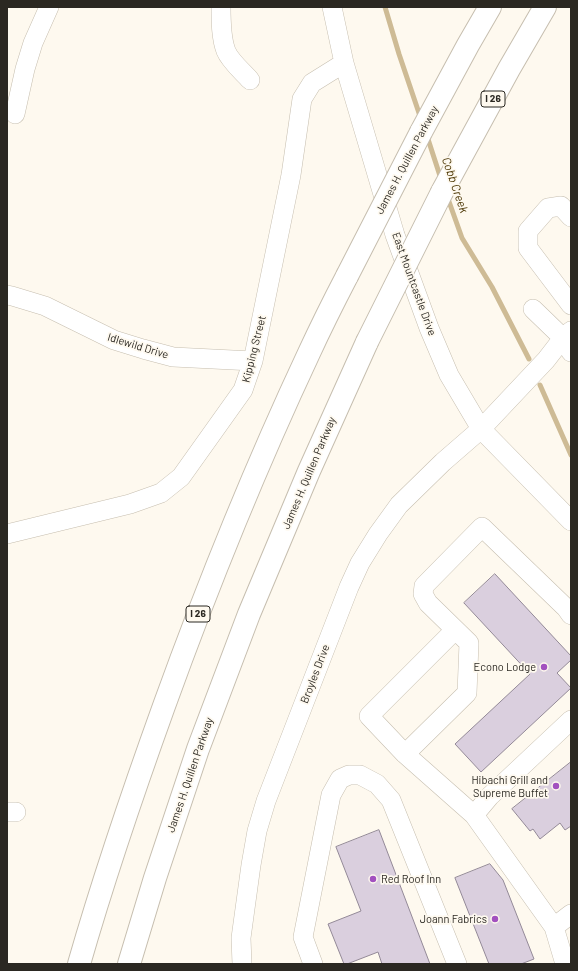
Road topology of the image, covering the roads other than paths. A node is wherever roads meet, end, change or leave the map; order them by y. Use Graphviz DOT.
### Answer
graph roads {
  1 [pos="49,7"];
  2 [pos="221,7"];
  3 [pos="332,7"];
  4 [pos="490,7"];
  5 [pos="545,7"];
  6 [pos="344,63"];
  7 [pos="250,80"];
  8 [pos="15,114"];
  9 [pos="571,217"];
  10 [pos="7,295"];
  11 [pos="571,305"];
  12 [pos="533,309"];
  13 [pos="568,340"];
  14 [pos="253,362"];
  15 [pos="481,429"];
  16 [pos="571,521"];
  17 [pos="7,534"];
  18 [pos="569,609"];
  19 [pos="455,630"];
  20 [pos="571,720"];
  21 [pos="406,754"];
  22 [pos="474,815"];
  23 [pos="571,914"];
  24 [pos="554,927"];
  25 [pos="80,964"];
  26 [pos="129,964"];
  27 [pos="242,964"];
  28 [pos="313,964"];
  29 [pos="457,964"];
  30 [pos="565,964"];
  1 -- 8 [label="street"];
  2 -- 7 [label="street"];
  3 -- 6 [label="street, East Mountcastle Drive"];
  4 -- 25 [label="highway, James H. Quillen Parkway / I 26, bridge"];
  5 -- 26 [label="highway, James H. Quillen Parkway / I 26, bridge"];
  6 -- 14 [label="street, Kipping Street"];
  6 -- 15 [label="street, East Mountcastle Drive"];
  9 -- 11 [label="street"];
  10 -- 14 [label="street, Idlewild Drive"];
  12 -- 13 [label="street"];
  13 -- 15 [label="street, Broyles Drive"];
  14 -- 17 [label="street, Kipping Street"];
  15 -- 16 [label="street, East Mountcastle Drive"];
  15 -- 27 [label="street, Broyles Drive"];
  18 -- 19 [label="street"];
  19 -- 21 [label="street"];
  19 -- 21 [label="street"];
  20 -- 22 [label="street"];
  21 -- 22 [label="street"];
  22 -- 24 [label="street"];
  23 -- 24 [label="street"];
  24 -- 30 [label="street"];
  28 -- 29 [label="street"];
}
